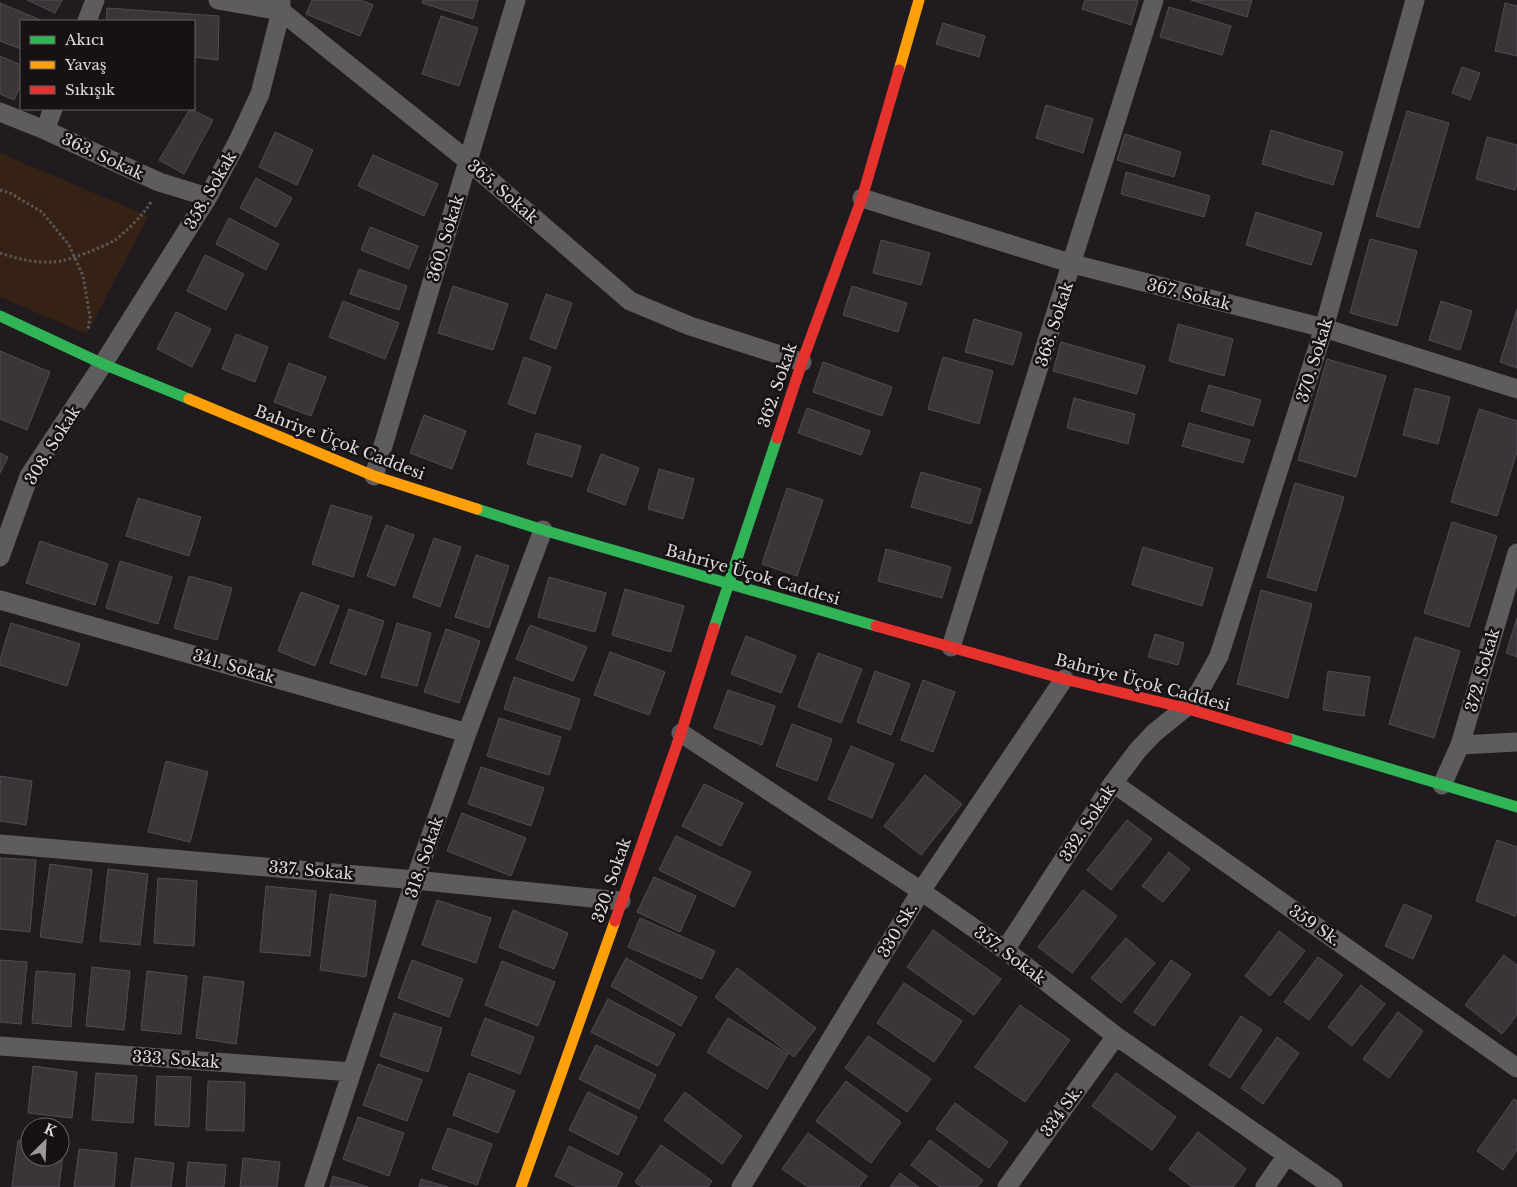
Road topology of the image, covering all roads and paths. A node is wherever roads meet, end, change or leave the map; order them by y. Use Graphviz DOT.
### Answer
graph roads {
  1 [pos="95,0"];
  2 [pos="218,0"];
  3 [pos="516,0"];
  4 [pos="919,0"];
  5 [pos="1154,0"];
  6 [pos="1415,0"];
  7 [pos="281,5"];
  8 [pos="87,20"];
  9 [pos="53,110"];
  10 [pos="0,112"];
  11 [pos="45,130"];
  12 [pos="468,162"];
  13 [pos="159,182"];
  14 [pos="0,190"];
  15 [pos="208,197"];
  16 [pos="862,198"];
  17 [pos="0,253"];
  18 [pos="75,257"];
  19 [pos="1073,264"];
  20 [pos="0,316"];
  21 [pos="1324,328"];
  22 [pos="83,355"];
  23 [pos="802,362"];
  24 [pos="103,364"];
  25 [pos="1517,389"];
  26 [pos="374,476"];
  27 [pos="543,530"];
  28 [pos="1517,552"];
  29 [pos="0,557"];
  30 [pos="728,584"];
  31 [pos="0,600"];
  32 [pos="951,647"];
  33 [pos="1064,679"];
  34 [pos="1185,708"];
  35 [pos="467,733"];
  36 [pos="681,733"];
  37 [pos="1517,742"];
  38 [pos="1460,744"];
  39 [pos="1113,783"];
  40 [pos="1442,785"];
  41 [pos="1517,807"];
  42 [pos="0,844"];
  43 [pos="415,880"];
  44 [pos="921,891"];
  45 [pos="621,900"];
  46 [pos="1005,950"];
  47 [pos="1116,1036"];
  48 [pos="0,1046"];
  49 [pos="1517,1068"];
  50 [pos="352,1072"];
  51 [pos="1287,1155"];
  52 [pos="314,1187"];
  53 [pos="521,1187"];
  54 [pos="741,1187"];
  55 [pos="1007,1187"];
  56 [pos="1265,1187"];
  57 [pos="1333,1187"];
  1 -- 8 [label="street"];
  2 -- 7 [label="street, 365. Sokak"];
  3 -- 12 [label="street, 360. Sokak"];
  4 -- 16 [label="street, 362. Sokak"];
  5 -- 19 [label="street, 368. Sokak"];
  6 -- 21 [label="street, 370. Sokak"];
  7 -- 12 [label="street, 365. Sokak"];
  7 -- 15 [label="street, 358. Sokak"];
  9 -- 11 [label="street"];
  10 -- 11 [label="street, 363. Sokak"];
  11 -- 13 [label="street, 363. Sokak"];
  12 -- 23 [label="street, 365. Sokak"];
  12 -- 26 [label="street, 360. Sokak"];
  13 -- 15 [label="street, 363. Sokak"];
  13 -- 18 [label="path"];
  14 -- 18 [label="path"];
  15 -- 24 [label="street, 358. Sokak"];
  16 -- 19 [label="street, 367. Sokak"];
  16 -- 23 [label="street, 362. Sokak"];
  17 -- 18 [label="path"];
  18 -- 22 [label="path"];
  19 -- 21 [label="street, 367. Sokak"];
  19 -- 32 [label="street, 368. Sokak"];
  20 -- 22 [label="street, Bahriye Üçok Caddesi"];
  21 -- 25 [label="street, 367. Sokak"];
  21 -- 34 [label="street, 370. Sokak"];
  22 -- 24 [label="street, Bahriye Üçok Caddesi"];
  23 -- 30 [label="street, 362. Sokak"];
  24 -- 26 [label="street, Bahriye Üçok Caddesi"];
  24 -- 29 [label="street, 308. Sokak"];
  26 -- 27 [label="street, Bahriye Üçok Caddesi"];
  27 -- 30 [label="street, Bahriye Üçok Caddesi"];
  27 -- 35 [label="street, 318. Sokak"];
  28 -- 38 [label="street, 372. Sokak"];
  30 -- 32 [label="street, Bahriye Üçok Caddesi"];
  30 -- 36 [label="street, 320. Sokak"];
  31 -- 35 [label="street, 341. Sokak"];
  32 -- 33 [label="street, Bahriye Üçok Caddesi"];
  33 -- 34 [label="street, Bahriye Üçok Caddesi"];
  33 -- 44 [label="street, 330 Sk."];
  34 -- 39 [label="street, 332. Sokak"];
  34 -- 40 [label="street, Bahriye Üçok Caddesi"];
  35 -- 43 [label="street, 318. Sokak"];
  36 -- 44 [label="street, 357. Sokak"];
  36 -- 45 [label="street, 320. Sokak"];
  37 -- 38 [label="street"];
  38 -- 40 [label="street, 372. Sokak"];
  39 -- 46 [label="street, 332. Sokak"];
  39 -- 49 [label="street, 359 Sk."];
  40 -- 41 [label="street, Bahriye Üçok Caddesi"];
  42 -- 43 [label="street, 337. Sokak"];
  43 -- 45 [label="street, 337. Sokak"];
  43 -- 50 [label="street, 318. Sokak"];
  44 -- 46 [label="street, 357. Sokak"];
  44 -- 54 [label="street, 330 Sk."];
  45 -- 53 [label="street, 320. Sokak"];
  46 -- 47 [label="street, 357. Sokak"];
  47 -- 51 [label="street, 357. Sokak"];
  47 -- 55 [label="street, 334 Sk."];
  48 -- 50 [label="street, 333. Sokak"];
  50 -- 52 [label="street, 318. Sokak"];
  51 -- 56 [label="street"];
  51 -- 57 [label="street, 357. Sokak"];
}
